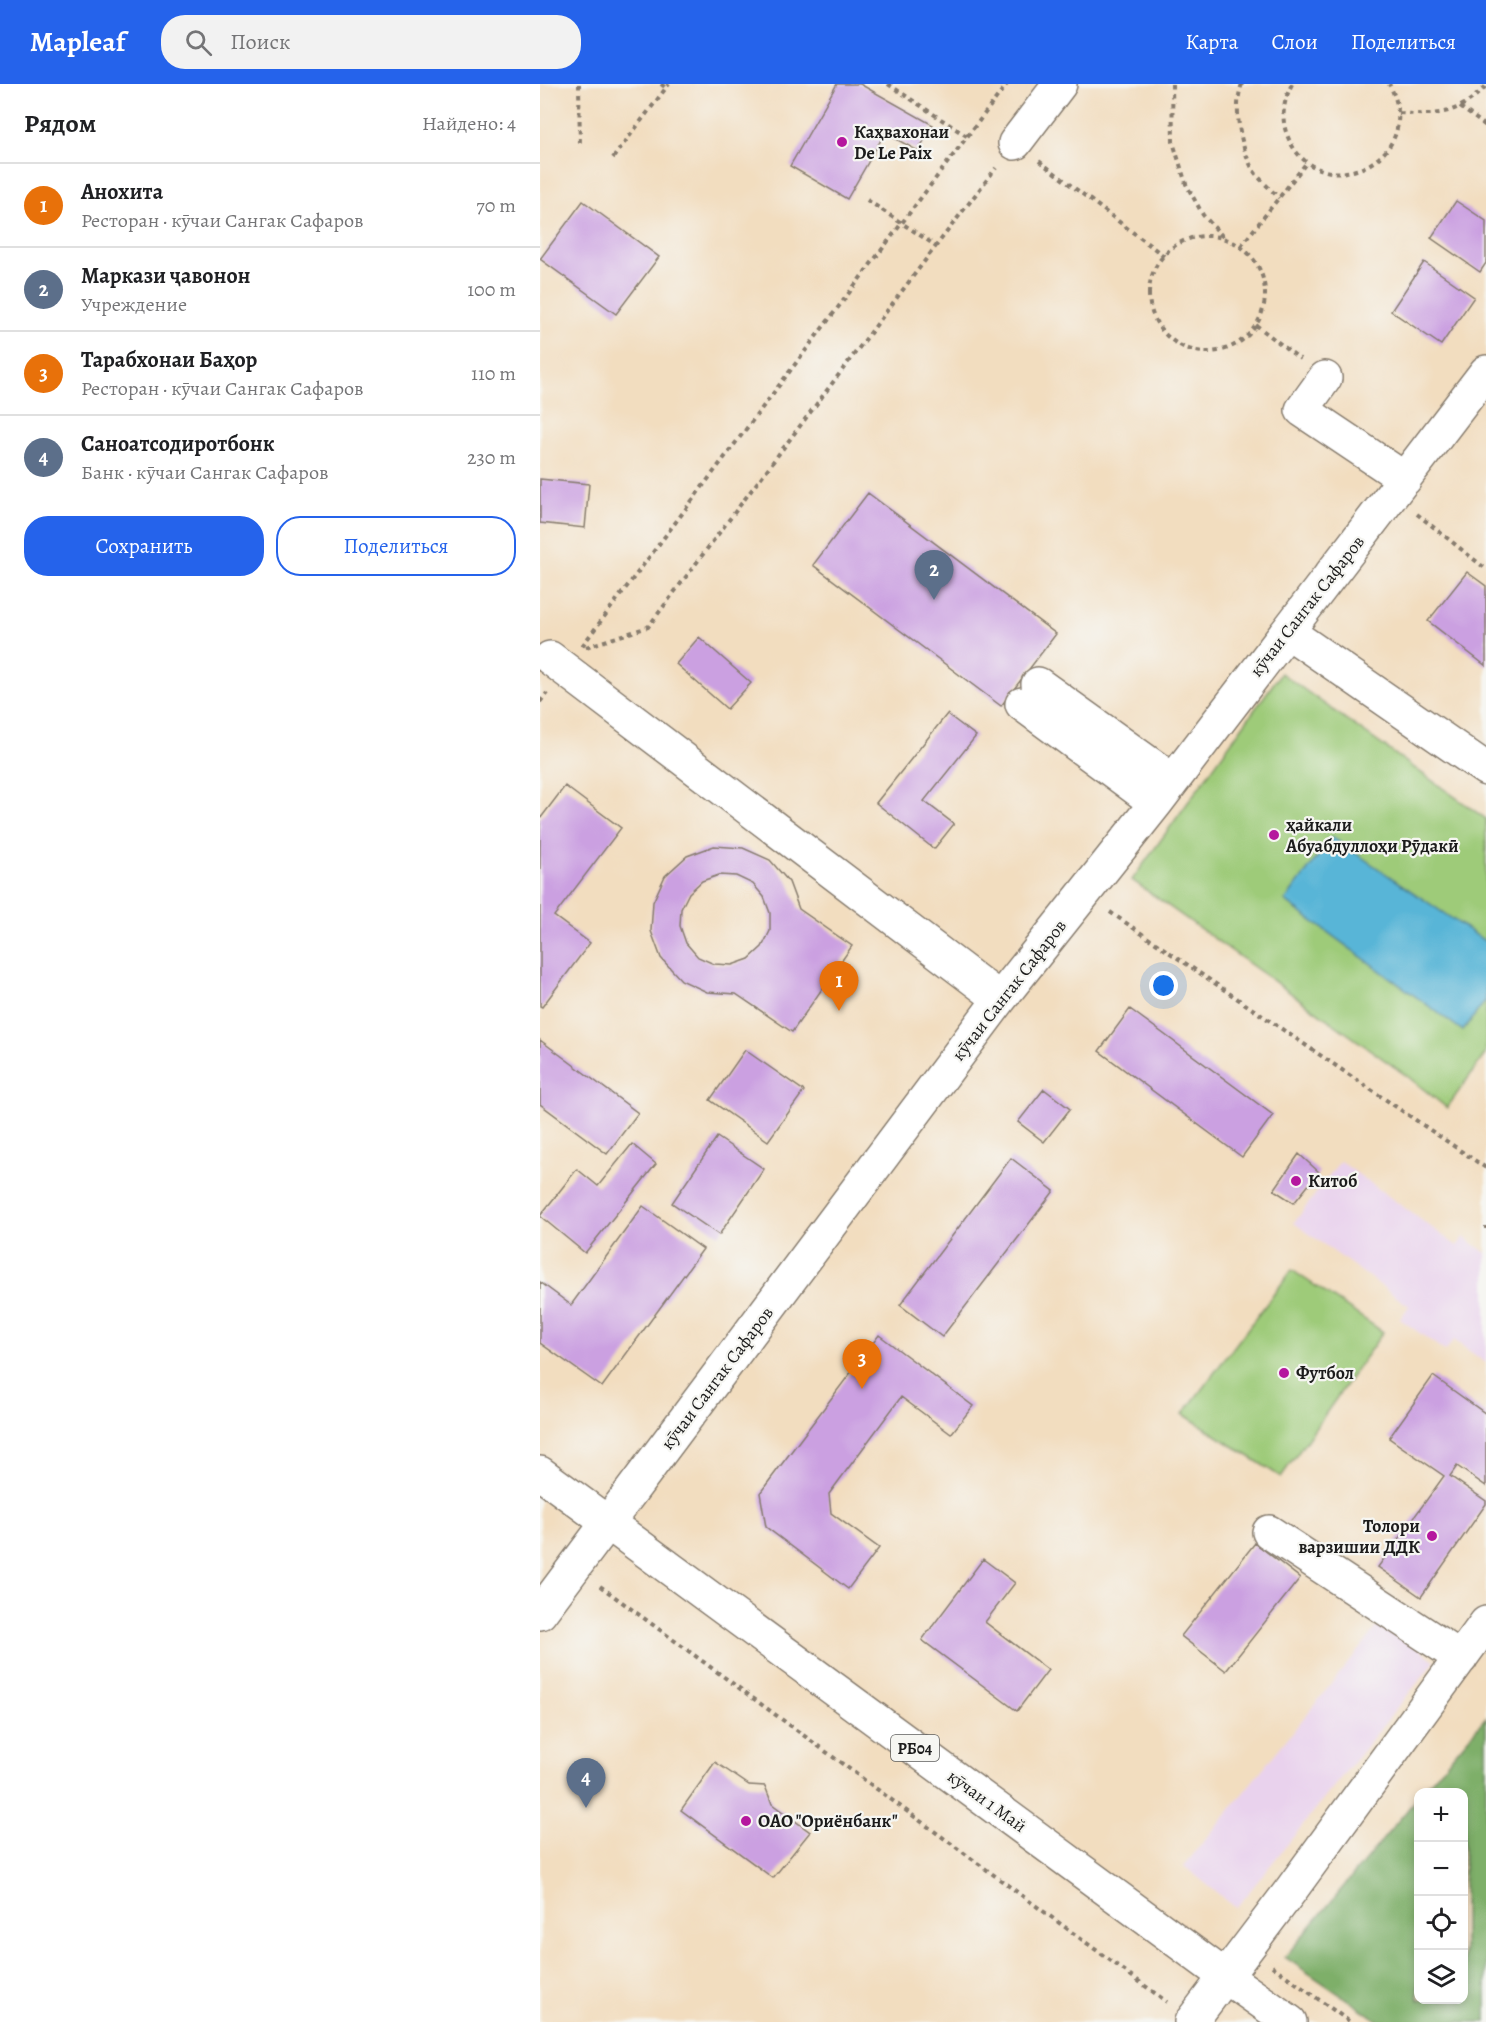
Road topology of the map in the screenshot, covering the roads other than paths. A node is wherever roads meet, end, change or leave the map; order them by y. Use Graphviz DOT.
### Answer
graph roads {
  1 [pos="1060,84"];
  2 [pos="1015,143"];
  3 [pos="1486,372"];
  4 [pos="1324,378"];
  5 [pos="1399,487"];
  6 [pos="1288,632"];
  7 [pos="557,664"];
  8 [pos="1030,694"];
  9 [pos="1486,769"];
  10 [pos="1164,791"];
  11 [pos="1000,999"];
  12 [pos="540,1473"];
  13 [pos="609,1523"];
  14 [pos="1269,1532"];
  15 [pos="540,1613"];
  16 [pos="1486,1623"];
  17 [pos="1461,1658"];
  18 [pos="1226,1977"];
  19 [pos="1192,2021"];
  20 [pos="1290,2022"];
  1 -- 2 [label="street"];
  3 -- 5 [label="street, кӯчаи Сангак Сафаров"];
  4 -- 5 [label="street"];
  5 -- 6 [label="street, кӯчаи Сангак Сафаров"];
  6 -- 9 [label="street"];
  6 -- 10 [label="street, кӯчаи Сангак Сафаров"];
  7 -- 11 [label="street"];
  8 -- 10 [label="street"];
  10 -- 11 [label="street, кӯчаи Сангак Сафаров"];
  11 -- 13 [label="street, кӯчаи Сангак Сафаров"];
  12 -- 13 [label="street, кӯчаи 1 Май / РБ04"];
  13 -- 15 [label="street, кӯчаи Сангак Сафаров"];
  13 -- 18 [label="street, кӯчаи 1 Май / РБ04"];
  14 -- 17 [label="street"];
  16 -- 17 [label="street"];
  17 -- 18 [label="street"];
  18 -- 19 [label="street"];
  18 -- 20 [label="street, кӯчаи 1 Май / РБ04"];
}
